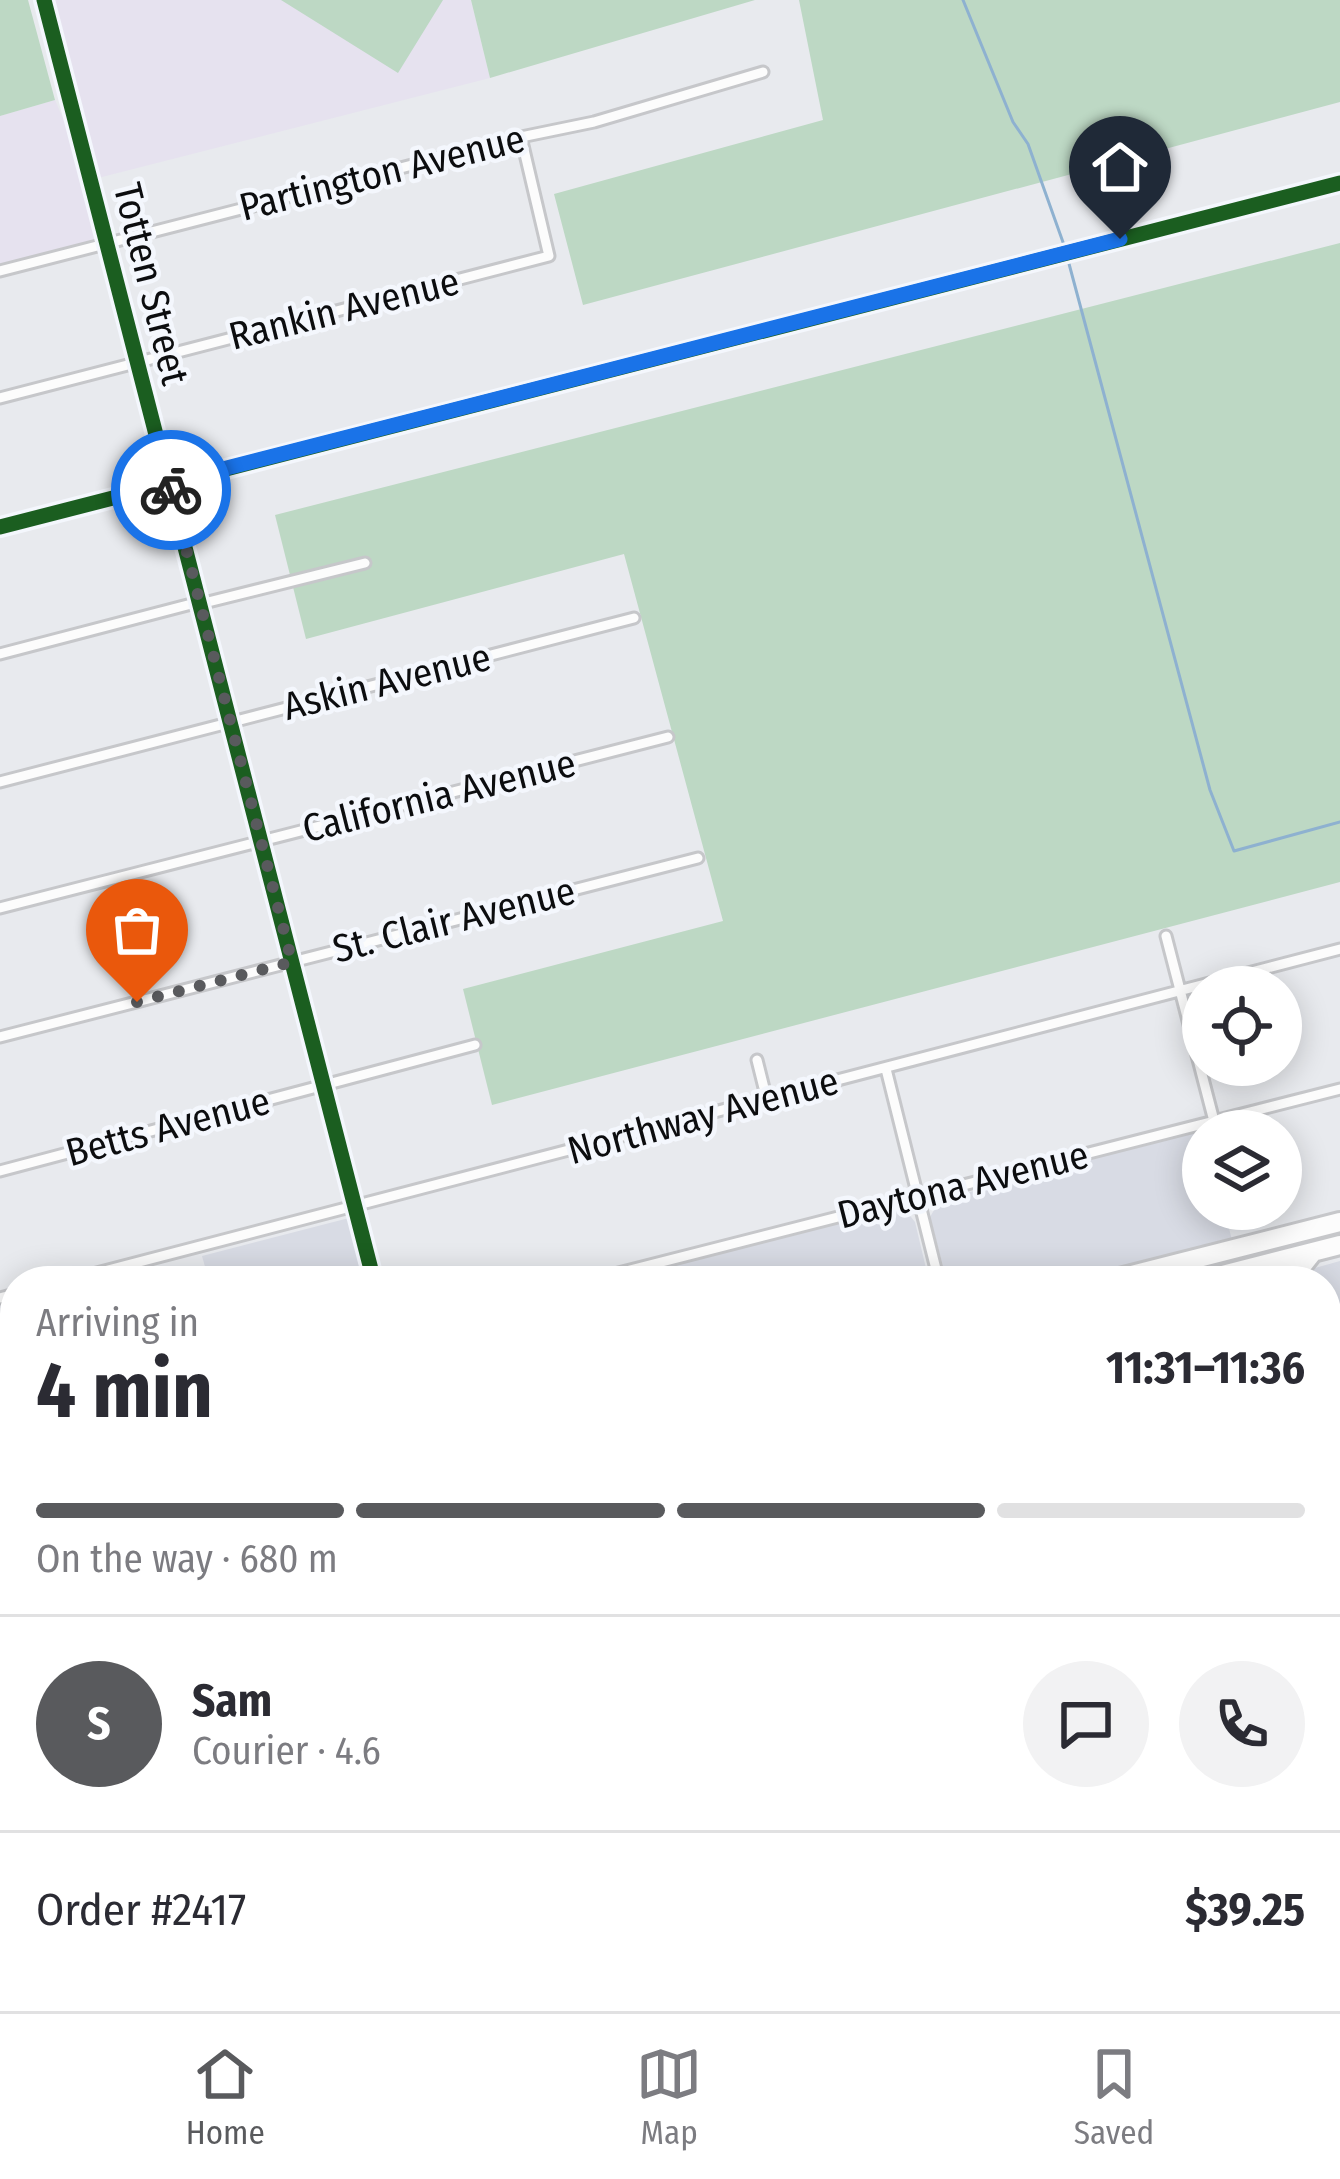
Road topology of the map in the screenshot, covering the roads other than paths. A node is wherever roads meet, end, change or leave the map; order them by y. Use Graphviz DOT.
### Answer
graph roads {
  1 [pos="44,0"];
  2 [pos="764,72"];
  3 [pos="521,137"];
  4 [pos="1340,182"];
  5 [pos="107,244"];
  6 [pos="0,271"];
  7 [pos="137,362"];
  8 [pos="0,398"];
  9 [pos="169,483"];
  10 [pos="0,526"];
  11 [pos="365,563"];
  12 [pos="200,603"];
  13 [pos="634,618"];
  14 [pos="0,654"];
  15 [pos="230,722"];
  16 [pos="668,737"];
  17 [pos="0,782"];
  18 [pos="261,841"];
  19 [pos="698,858"];
  20 [pos="0,908"];
  21 [pos="1166,935"];
  22 [pos="1340,950"];
  23 [pos="292,962"];
  24 [pos="1180,992"];
  25 [pos="0,1037"];
  26 [pos="476,1046"];
  27 [pos="757,1060"];
  28 [pos="886,1069"];
  29 [pos="323,1085"];
  30 [pos="1340,1089"];
  31 [pos="767,1100"];
  32 [pos="1211,1110"];
  33 [pos="1257,1110"];
  34 [pos="1182,1129"];
  35 [pos="0,1171"];
  36 [pos="918,1197"];
  37 [pos="355,1207"];
  38 [pos="1340,1222"];
  39 [pos="1249,1245"];
  40 [pos="1340,1245"];
  41 [pos="1313,1252"];
  42 [pos="125,1266"];
  43 [pos="370,1266"];
  44 [pos="645,1266"];
  45 [pos="935,1266"];
  46 [pos="1167,1266"];
  47 [pos="1245,1266"];
  48 [pos="1270,1266"];
  49 [pos="1302,1266"];
  1 -- 5 [label="street, Totten Street"];
  2 -- 3 [label="street, Partington Avenue"];
  3 -- 5 [label="street, Partington Avenue"];
  3 -- 7 [label="street, Rankin Avenue"];
  4 -- 9 [label="street"];
  5 -- 6 [label="street, Partington Avenue"];
  5 -- 7 [label="street, Totten Street"];
  7 -- 8 [label="street, Rankin Avenue"];
  7 -- 9 [label="street, Totten Street"];
  9 -- 10 [label="street"];
  9 -- 12 [label="street, Totten Street"];
  11 -- 12 [label="street"];
  12 -- 14 [label="street"];
  12 -- 15 [label="street, Totten Street"];
  13 -- 15 [label="street, Askin Avenue"];
  15 -- 17 [label="street, Askin Avenue"];
  15 -- 18 [label="street, Totten Street"];
  16 -- 18 [label="street, California Avenue"];
  18 -- 20 [label="street, California Avenue"];
  18 -- 23 [label="street, Totten Street"];
  19 -- 23 [label="street, St. Clair Avenue"];
  21 -- 24 [label="street"];
  22 -- 24 [label="street, Northway Avenue"];
  23 -- 25 [label="street, St. Clair Avenue"];
  23 -- 29 [label="street, Totten Street"];
  24 -- 28 [label="street, Northway Avenue"];
  24 -- 32 [label="street"];
  26 -- 29 [label="street, Betts Avenue"];
  27 -- 31 [label="street"];
  28 -- 31 [label="street, Northway Avenue"];
  28 -- 36 [label="street"];
  29 -- 35 [label="street, Betts Avenue"];
  29 -- 37 [label="street, Totten Street"];
  30 -- 33 [label="street, Daytona Avenue"];
  31 -- 37 [label="street, Northway Avenue"];
  34 -- 36 [label="street, Daytona Avenue"];
  36 -- 44 [label="street, Daytona Avenue"];
  36 -- 45 [label="street"];
  37 -- 42 [label="street, Northway Avenue"];
  37 -- 43 [label="street, Totten Street"];
  38 -- 39 [label="highway"];
  39 -- 46 [label="highway"];
  39 -- 47 [label="highway"];
  40 -- 41 [label="highway"];
  41 -- 48 [label="highway"];
  41 -- 49 [label="highway"];
}
